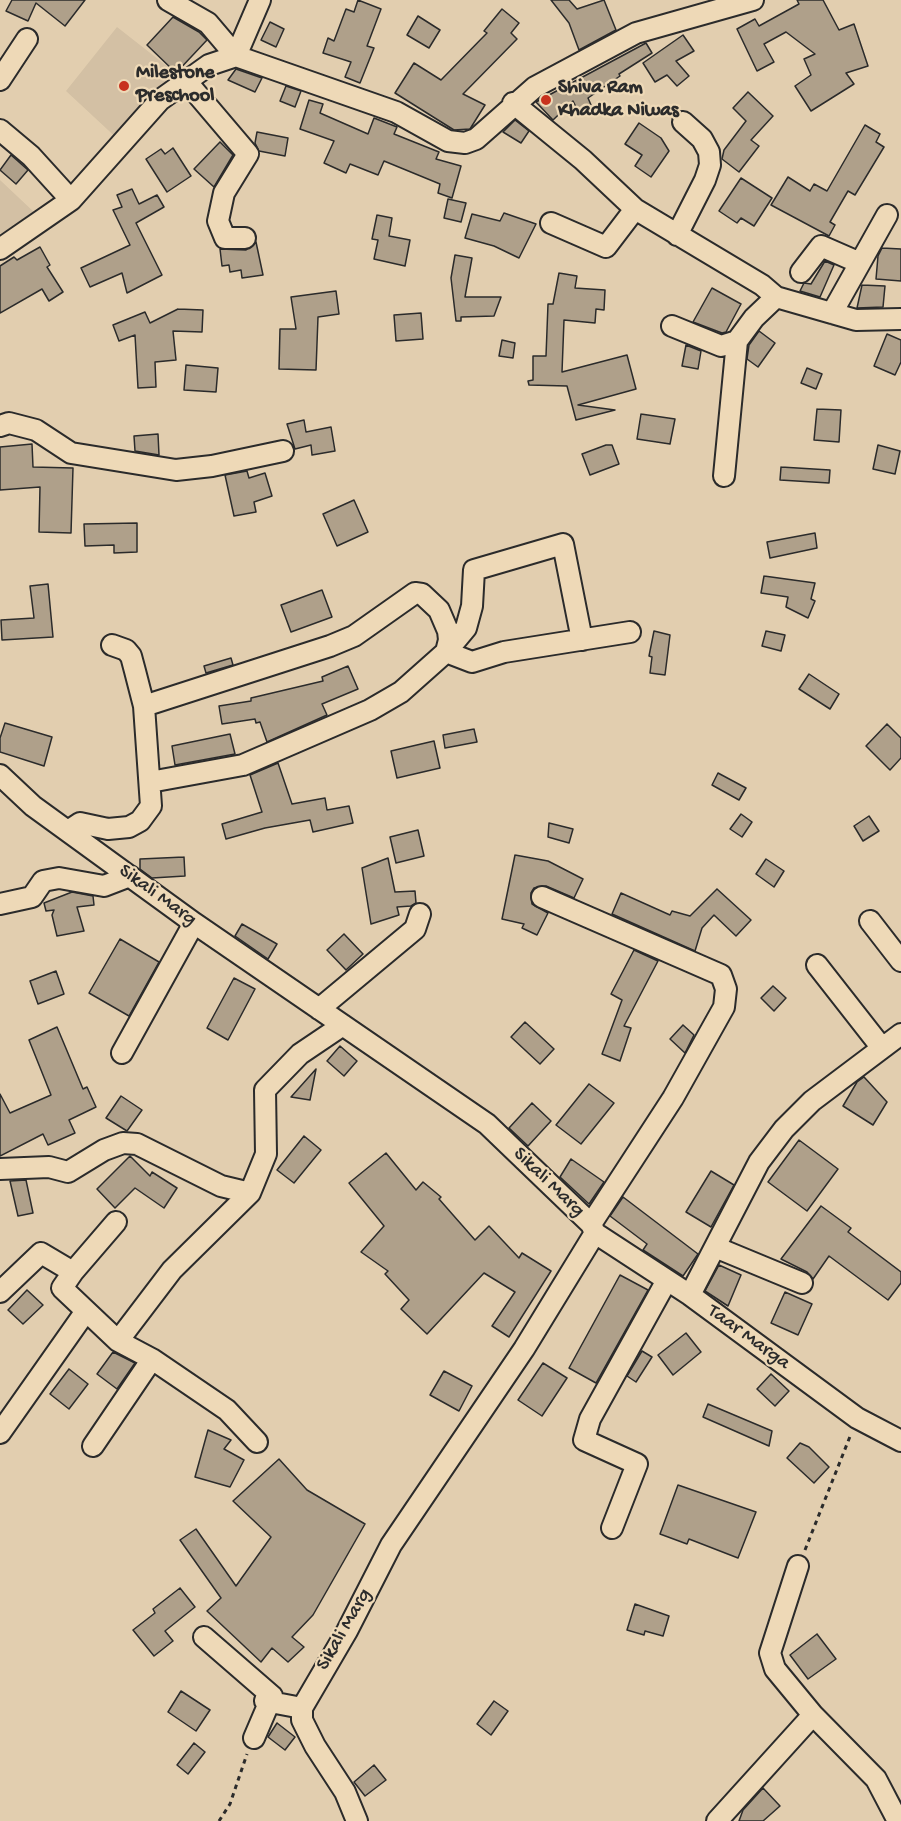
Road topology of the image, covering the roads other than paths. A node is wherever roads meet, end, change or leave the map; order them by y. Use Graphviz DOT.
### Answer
graph roads {
  1 [pos="168,0"];
  2 [pos="260,0"];
  3 [pos="753,0"];
  4 [pos="718,5"];
  5 [pos="27,39"];
  6 [pos="236,56"];
  7 [pos="0,80"];
  8 [pos="186,81"];
  9 [pos="513,103"];
  10 [pos="683,122"];
  11 [pos="0,130"];
  12 [pos="71,200"];
  13 [pos="635,209"];
  14 [pos="887,215"];
  15 [pos="551,223"];
  16 [pos="677,235"];
  17 [pos="245,238"];
  18 [pos="0,249"];
  19 [pos="860,263"];
  20 [pos="801,272"];
  21 [pos="776,297"];
  22 [pos="832,313"];
  23 [pos="901,319"];
  24 [pos="672,326"];
  25 [pos="737,341"];
  26 [pos="0,426"];
  27 [pos="283,451"];
  28 [pos="724,476"];
  29 [pos="630,632"];
  30 [pos="582,640"];
  31 [pos="112,645"];
  32 [pos="446,652"];
  33 [pos="144,706"];
  34 [pos="0,775"];
  35 [pos="150,782"];
  36 [pos="68,831"];
  37 [pos="130,876"];
  38 [pos="542,897"];
  39 [pos="0,904"];
  40 [pos="420,914"];
  41 [pos="870,921"];
  42 [pos="194,923"];
  43 [pos="901,961"];
  44 [pos="817,965"];
  45 [pos="320,1009"];
  46 [pos="343,1025"];
  47 [pos="901,1034"];
  48 [pos="882,1048"];
  49 [pos="122,1053"];
  50 [pos="0,1169"];
  51 [pos="250,1193"];
  52 [pos="116,1222"];
  53 [pos="593,1229"];
  54 [pos="715,1247"];
  55 [pos="73,1272"];
  56 [pos="667,1280"];
  57 [pos="802,1283"];
  58 [pos="0,1292"];
  59 [pos="690,1295"];
  60 [pos="86,1311"];
  61 [pos="118,1341"];
  62 [pos="152,1359"];
  63 [pos="0,1433"];
  64 [pos="901,1441"];
  65 [pos="258,1442"];
  66 [pos="93,1446"];
  67 [pos="612,1528"];
  68 [pos="798,1566"];
  69 [pos="204,1637"];
  70 [pos="272,1696"];
  71 [pos="302,1708"];
  72 [pos="813,1715"];
  73 [pos="254,1738"];
  74 [pos="357,1821"];
  75 [pos="717,1821"];
  76 [pos="898,1821"];
  1 -- 6 [label="street"];
  2 -- 6 [label="street"];
  3 -- 4 [label="street"];
  4 -- 9 [label="street"];
  5 -- 7 [label="street"];
  6 -- 8 [label="street"];
  6 -- 9 [label="street"];
  8 -- 12 [label="street"];
  8 -- 17 [label="street"];
  9 -- 13 [label="street"];
  10 -- 16 [label="street"];
  11 -- 12 [label="street"];
  12 -- 18 [label="street"];
  13 -- 15 [label="street"];
  13 -- 16 [label="street"];
  14 -- 19 [label="street"];
  16 -- 21 [label="street"];
  19 -- 20 [label="street"];
  19 -- 22 [label="street"];
  21 -- 22 [label="street"];
  21 -- 25 [label="street"];
  22 -- 23 [label="street"];
  24 -- 25 [label="street"];
  25 -- 28 [label="street"];
  26 -- 27 [label="street"];
  29 -- 30 [label="street"];
  30 -- 32 [label="street"];
  30 -- 32 [label="street"];
  31 -- 33 [label="street"];
  32 -- 33 [label="street"];
  32 -- 35 [label="street"];
  33 -- 35 [label="street"];
  34 -- 36 [label="street, Sikali Marg"];
  35 -- 36 [label="street"];
  36 -- 37 [label="street, Sikali Marg"];
  37 -- 39 [label="street"];
  37 -- 42 [label="street, Sikali Marg"];
  38 -- 53 [label="street"];
  40 -- 45 [label="street"];
  41 -- 43 [label="street"];
  42 -- 45 [label="street, Sikali Marg"];
  42 -- 49 [label="street"];
  44 -- 48 [label="street"];
  45 -- 46 [label="street, Sikali Marg"];
  46 -- 51 [label="street"];
  46 -- 53 [label="street, Sikali Marg"];
  47 -- 48 [label="street"];
  48 -- 54 [label="street"];
  50 -- 51 [label="street"];
  51 -- 61 [label="street"];
  52 -- 55 [label="street"];
  53 -- 56 [label="street, Taar Marga"];
  53 -- 71 [label="street, Sikali Marg"];
  54 -- 57 [label="street"];
  54 -- 59 [label="street"];
  55 -- 58 [label="street"];
  55 -- 60 [label="street"];
  56 -- 59 [label="street, Taar Marga"];
  56 -- 67 [label="street"];
  59 -- 64 [label="street, Taar Marga"];
  60 -- 61 [label="street"];
  60 -- 63 [label="street"];
  61 -- 62 [label="street"];
  62 -- 65 [label="street"];
  62 -- 66 [label="street"];
  68 -- 72 [label="street"];
  69 -- 70 [label="street"];
  70 -- 71 [label="street"];
  70 -- 73 [label="street"];
  71 -- 74 [label="street"];
  72 -- 75 [label="street"];
  72 -- 76 [label="street"];
}
